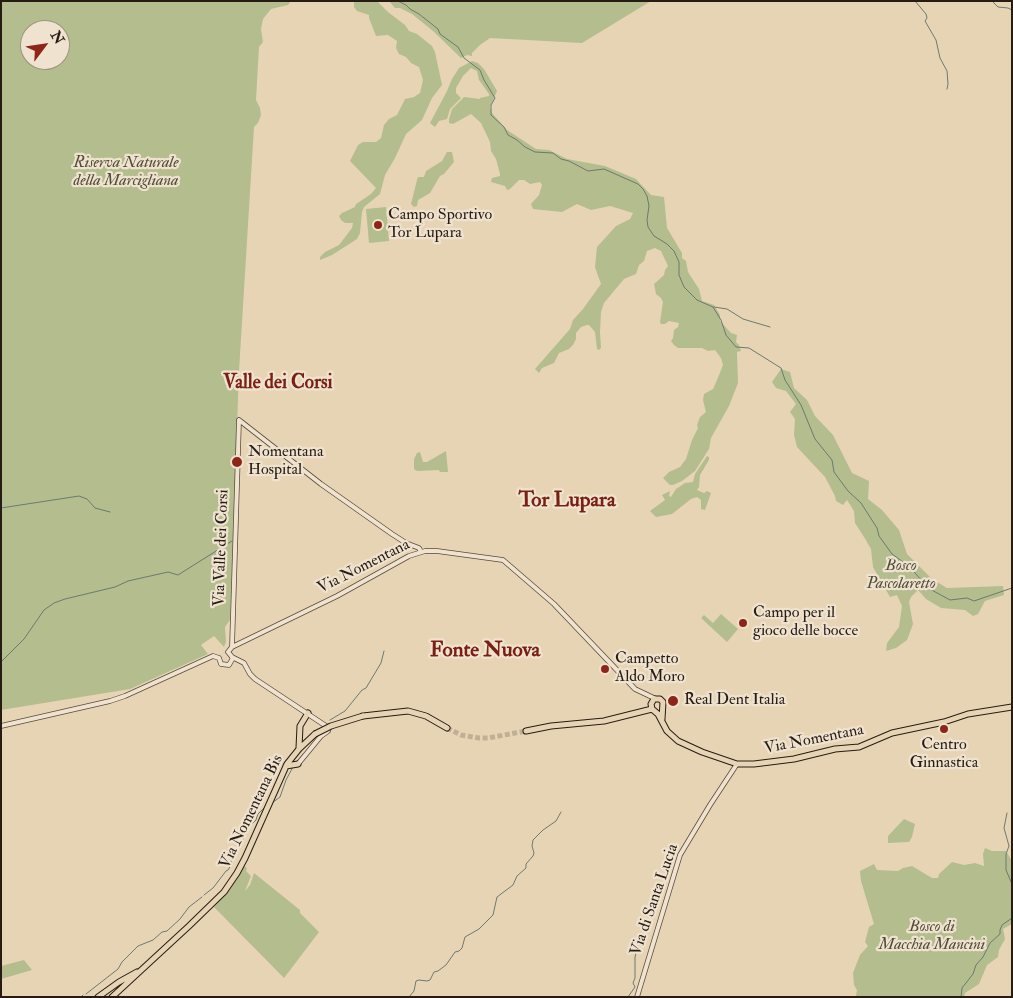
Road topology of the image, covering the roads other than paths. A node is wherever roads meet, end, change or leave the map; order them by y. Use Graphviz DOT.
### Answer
graph roads {
  1 [pos="421,552"];
  2 [pos="232,647"];
  3 [pos="228,652"];
  4 [pos="221,654"];
  5 [pos="232,657"];
  6 [pos="654,700"];
  7 [pos="1012,707"];
  8 [pos="657,711"];
  9 [pos="308,713"];
  10 [pos="1,726"];
  11 [pos="446,728"];
  12 [pos="300,731"];
  13 [pos="526,731"];
  14 [pos="313,735"];
  15 [pos="299,749"];
  16 [pos="294,755"];
  17 [pos="297,764"];
  18 [pos="737,764"];
  19 [pos="286,767"];
  20 [pos="144,968"];
  21 [pos="98,997"];
  22 [pos="112,997"];
  23 [pos="637,997"];
  1 -- 2 [label="street, Via Nomentana"];
  1 -- 2 [label="street, Via Valle dei Corsi"];
  1 -- 6 [label="street, Via Nomentana"];
  2 -- 3 [label="street, Via Nomentana"];
  3 -- 4 [label="street"];
  3 -- 5 [label="street"];
  4 -- 5 [label="street"];
  4 -- 10 [label="street"];
  5 -- 9 [label="street"];
  6 -- 8 [label="main road, Via Nomentana"];
  6 -- 8 [label="main road"];
  7 -- 18 [label="main road, Via Nomentana"];
  8 -- 13 [label="main road"];
  8 -- 18 [label="main road, Via Nomentana"];
  9 -- 12 [label="main road"];
  9 -- 17 [label="street"];
  11 -- 14 [label="main road, Via Nomentana Bis, bridge"];
  12 -- 14 [label="main road"];
  12 -- 15 [label="main road"];
  14 -- 15 [label="main road, Via Nomentana Bis"];
  15 -- 16 [label="main road, Via Nomentana Bis"];
  16 -- 17 [label="main road"];
  16 -- 19 [label="main road, Via Nomentana Bis"];
  17 -- 19 [label="main road"];
  18 -- 23 [label="street, Via di Santa Lucia"];
  19 -- 20 [label="main road, Via Nomentana Bis"];
  20 -- 21 [label="main road"];
  20 -- 22 [label="main road, Via Nomentana Bis"];
}
